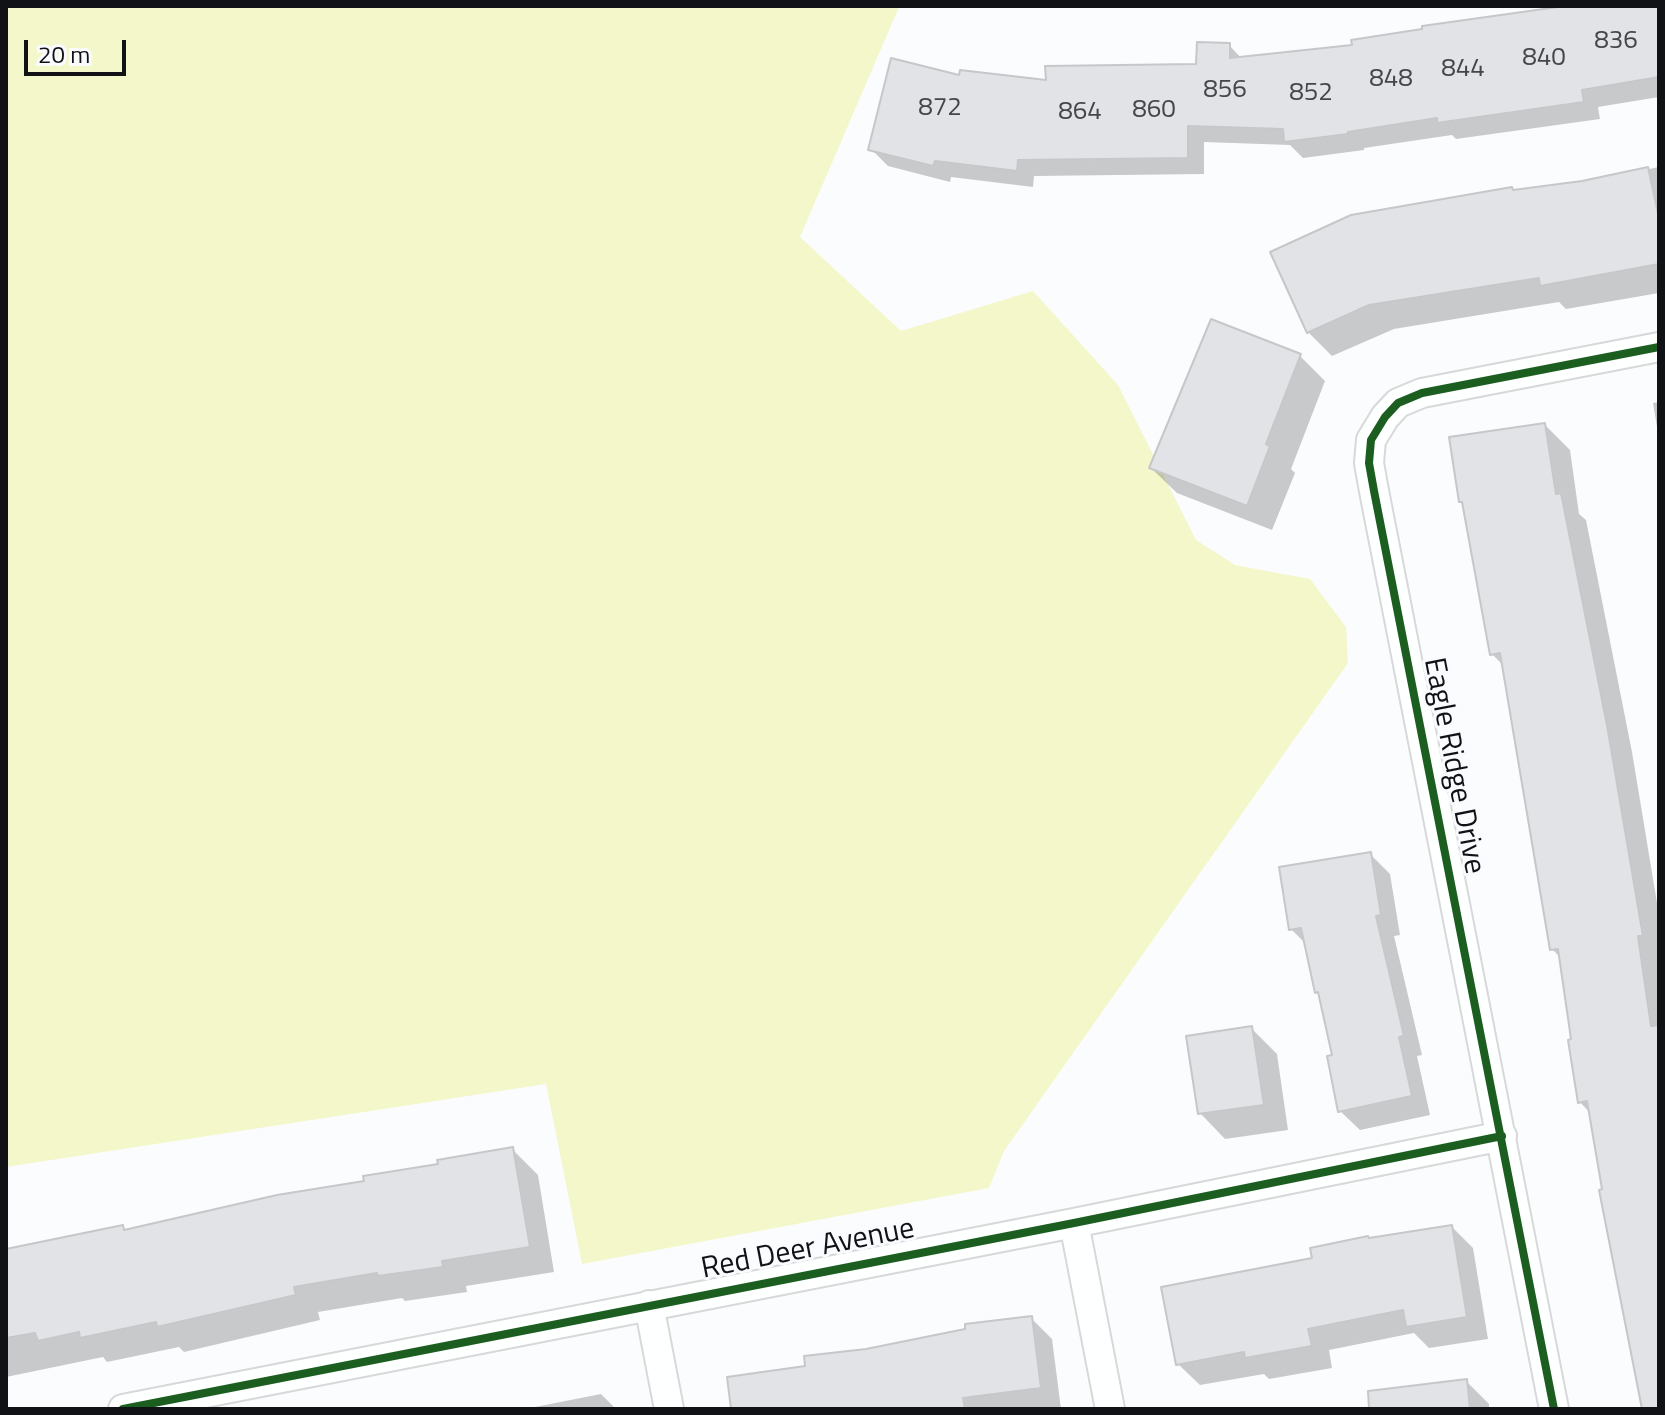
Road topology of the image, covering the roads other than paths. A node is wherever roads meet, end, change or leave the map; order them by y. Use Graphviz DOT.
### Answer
graph roads {
  1 [pos="1659,347"];
  2 [pos="1502,1136"];
  3 [pos="1074,1223"];
  4 [pos="649,1305"];
  5 [pos="228,1399"];
  6 [pos="123,1409"];
  7 [pos="669,1409"];
  8 [pos="1110,1409"];
  9 [pos="1554,1409"];
  1 -- 2 [label="street, Eagle Ridge Drive"];
  2 -- 3 [label="street, Red Deer Avenue"];
  2 -- 9 [label="street, Eagle Ridge Drive"];
  3 -- 4 [label="street, Red Deer Avenue"];
  3 -- 8 [label="street"];
  4 -- 5 [label="street, Red Deer Avenue"];
  4 -- 7 [label="street"];
  5 -- 6 [label="street, Red Deer Avenue"];
}
